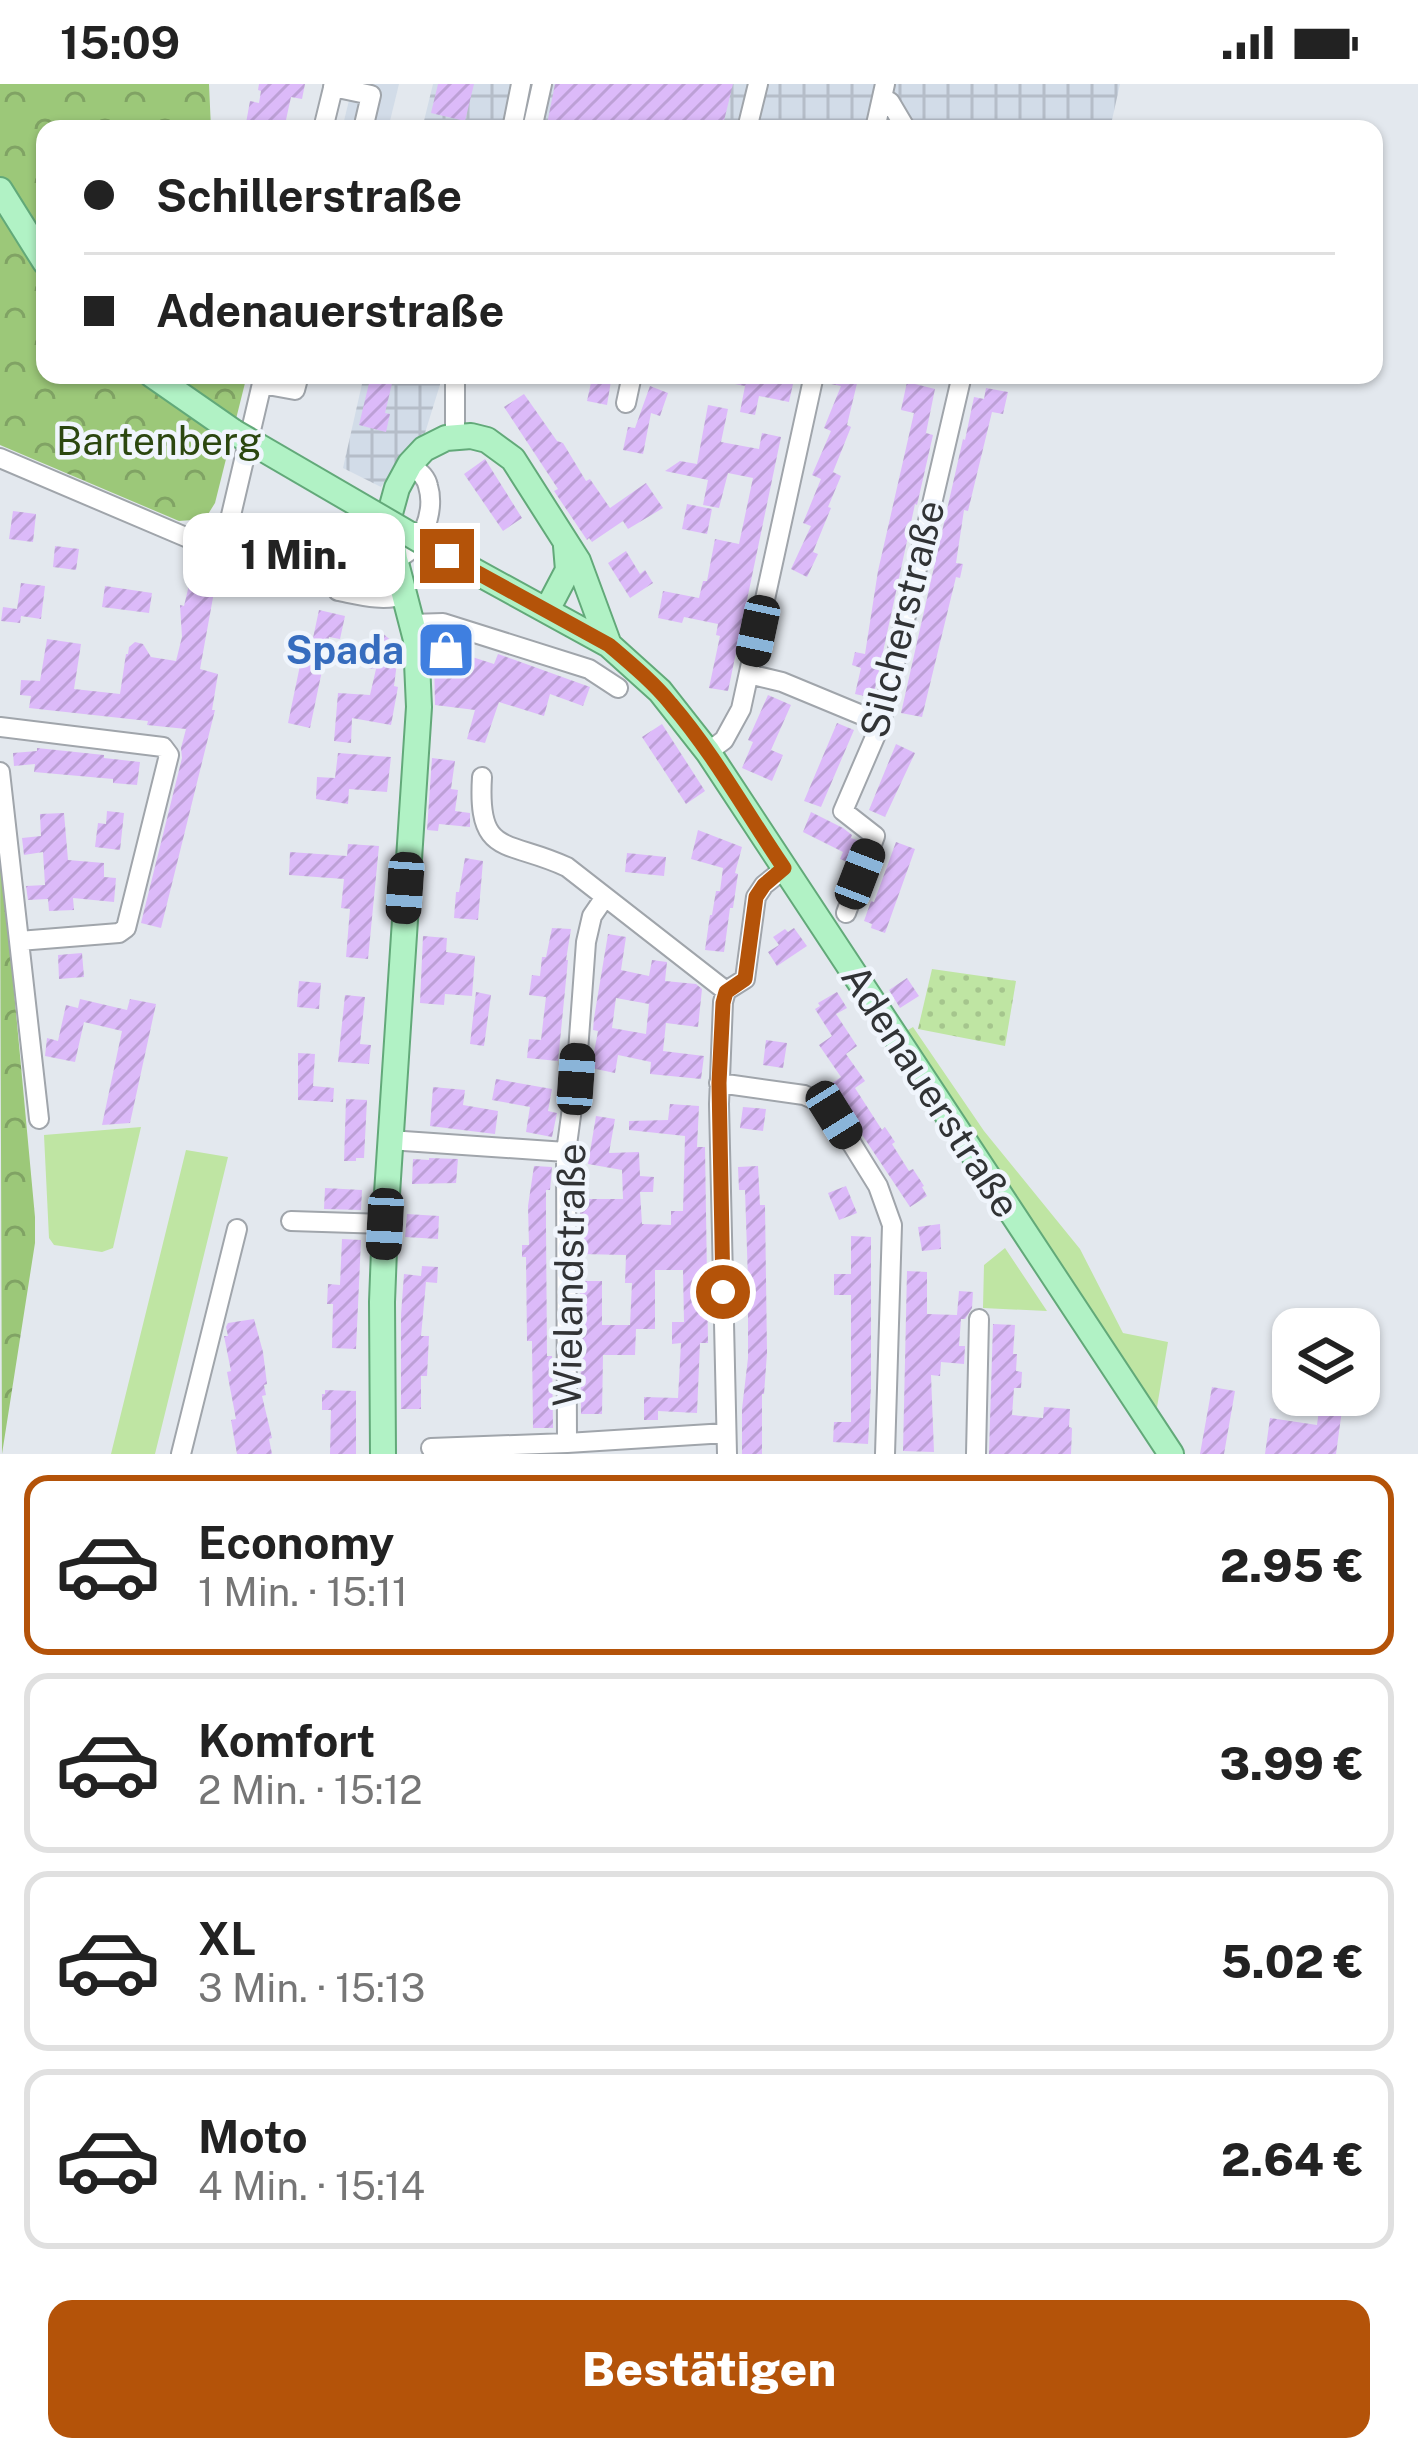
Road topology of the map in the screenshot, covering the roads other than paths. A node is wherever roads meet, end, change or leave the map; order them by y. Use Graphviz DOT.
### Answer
graph roads {
  1 [pos="521,84"];
  2 [pos="542,84"];
  3 [pos="758,84"];
  4 [pos="334,85"];
  5 [pos="884,91"];
  6 [pos="325,120"];
  7 [pos="365,120"];
  8 [pos="514,120"];
  9 [pos="534,120"];
  10 [pos="749,120"];
  11 [pos="901,120"];
  12 [pos="1,194"];
  13 [pos="36,248"];
  14 [pos="165,384"];
  15 [pos="262,384"];
  16 [pos="454,384"];
  17 [pos="630,384"];
  18 [pos="812,384"];
  19 [pos="960,384"];
  20 [pos="626,403"];
  21 [pos="455,436"];
  22 [pos="0,458"];
  23 [pos="410,464"];
  24 [pos="563,538"];
  25 [pos="395,560"];
  26 [pos="338,591"];
  27 [pos="404,596"];
  28 [pos="547,610"];
  29 [pos="411,624"];
  30 [pos="609,645"];
  31 [pos="749,674"];
  32 [pos="618,688"];
  33 [pos="881,723"];
  34 [pos="0,728"];
  35 [pos="708,752"];
  36 [pos="0,772"];
  37 [pos="482,777"];
  38 [pos="784,868"];
  39 [pos="605,897"];
  40 [pos="846,913"];
  41 [pos="19,941"];
  42 [pos="726,992"];
  43 [pos="719,1083"];
  44 [pos="39,1119"];
  45 [pos="389,1140"];
  46 [pos="566,1152"];
  47 [pos="291,1221"];
  48 [pos="385,1224"];
  49 [pos="237,1229"];
  50 [pos="979,1319"];
  51 [pos="726,1433"];
  52 [pos="567,1443"];
  53 [pos="431,1448"];
  54 [pos="181,1454"];
  55 [pos="383,1454"];
  56 [pos="727,1454"];
  57 [pos="885,1454"];
  58 [pos="976,1454"];
  59 [pos="1171,1454"];
  1 -- 8 [label="street"];
  2 -- 9 [label="street"];
  3 -- 10 [label="street"];
  4 -- 6 [label="street"];
  4 -- 7 [label="street"];
  5 -- 11 [label="street"];
  12 -- 13 [label="main road"];
  14 -- 28 [label="main road, Adenauerstraße, bridge"];
  15 -- 22 [label="street"];
  16 -- 21 [label="street"];
  17 -- 20 [label="street"];
  18 -- 31 [label="street"];
  19 -- 33 [label="street, Silcherstraße"];
  21 -- 23 [label="main road"];
  21 -- 24 [label="main road"];
  23 -- 25 [label="main road"];
  23 -- 25 [label="street"];
  24 -- 28 [label="main road"];
  24 -- 30 [label="main road"];
  25 -- 27 [label="main road"];
  26 -- 27 [label="street"];
  27 -- 29 [label="main road"];
  28 -- 30 [label="main road, Adenauerstraße"];
  29 -- 32 [label="street"];
  29 -- 45 [label="main road"];
  30 -- 35 [label="main road, Adenauerstraße"];
  31 -- 33 [label="street"];
  31 -- 35 [label="street"];
  33 -- 40 [label="street, Silcherstraße"];
  34 -- 41 [label="street"];
  35 -- 38 [label="main road, Adenauerstraße"];
  36 -- 41 [label="street"];
  37 -- 39 [label="street"];
  38 -- 42 [label="street"];
  38 -- 59 [label="main road, Adenauerstraße"];
  39 -- 42 [label="street"];
  39 -- 46 [label="street, Wielandstraße"];
  41 -- 44 [label="street"];
  42 -- 43 [label="street"];
  43 -- 51 [label="street"];
  43 -- 57 [label="street"];
  45 -- 46 [label="street"];
  45 -- 48 [label="main road"];
  46 -- 52 [label="street, Wielandstraße"];
  47 -- 48 [label="street"];
  48 -- 55 [label="main road"];
  49 -- 54 [label="street"];
  50 -- 58 [label="street"];
  51 -- 52 [label="street"];
  51 -- 56 [label="street"];
  52 -- 53 [label="street"];
}
